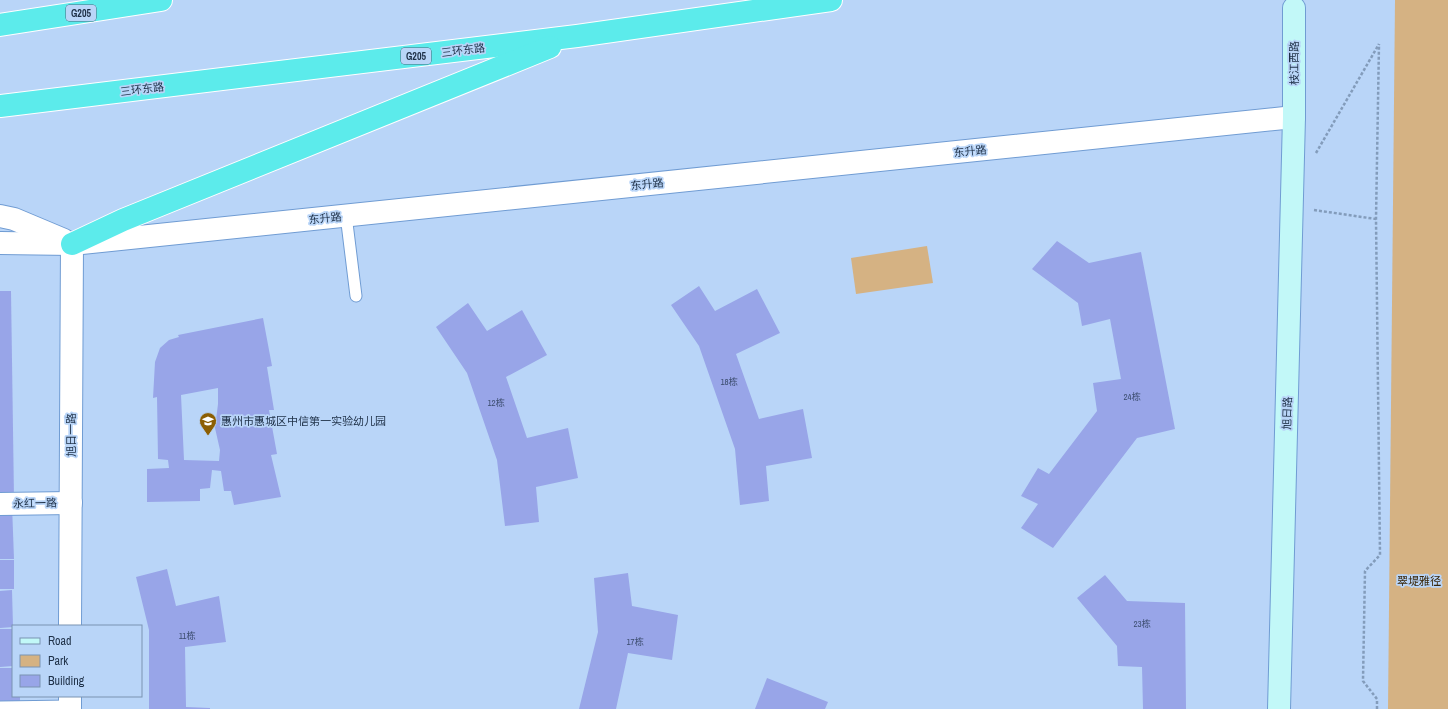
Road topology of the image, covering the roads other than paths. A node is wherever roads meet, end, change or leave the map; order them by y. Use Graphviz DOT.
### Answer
graph roads {
  1 [pos="161,0"];
  2 [pos="830,0"];
  3 [pos="1294,8"];
  4 [pos="0,25"];
  5 [pos="577,36"];
  6 [pos="0,106"];
  7 [pos="1294,117"];
  8 [pos="346,215"];
  9 [pos="0,216"];
  10 [pos="0,243"];
  11 [pos="72,244"];
  12 [pos="356,296"];
  13 [pos="71,503"];
  14 [pos="0,504"];
  15 [pos="70,625"];
  16 [pos="70,704"];
  17 [pos="0,707"];
  18 [pos="1279,709"];
  1 -- 4 [label="highway, G205"];
  2 -- 5 [label="highway, 三环东路 / G205"];
  3 -- 7 [label="main road, 枝江西路"];
  5 -- 6 [label="highway, 三环东路 / G205"];
  5 -- 11 [label="highway"];
  7 -- 8 [label="street, 东升路"];
  7 -- 18 [label="main road, 旭日路"];
  8 -- 11 [label="street, 东升路"];
  8 -- 12 [label="lane"];
  9 -- 11 [label="street"];
  10 -- 11 [label="street, 东升路"];
  11 -- 13 [label="street, 旭日一路"];
  13 -- 14 [label="street, 永红一路"];
  13 -- 15 [label="street, 旭日一路"];
  16 -- 17 [label="lane"];
}
